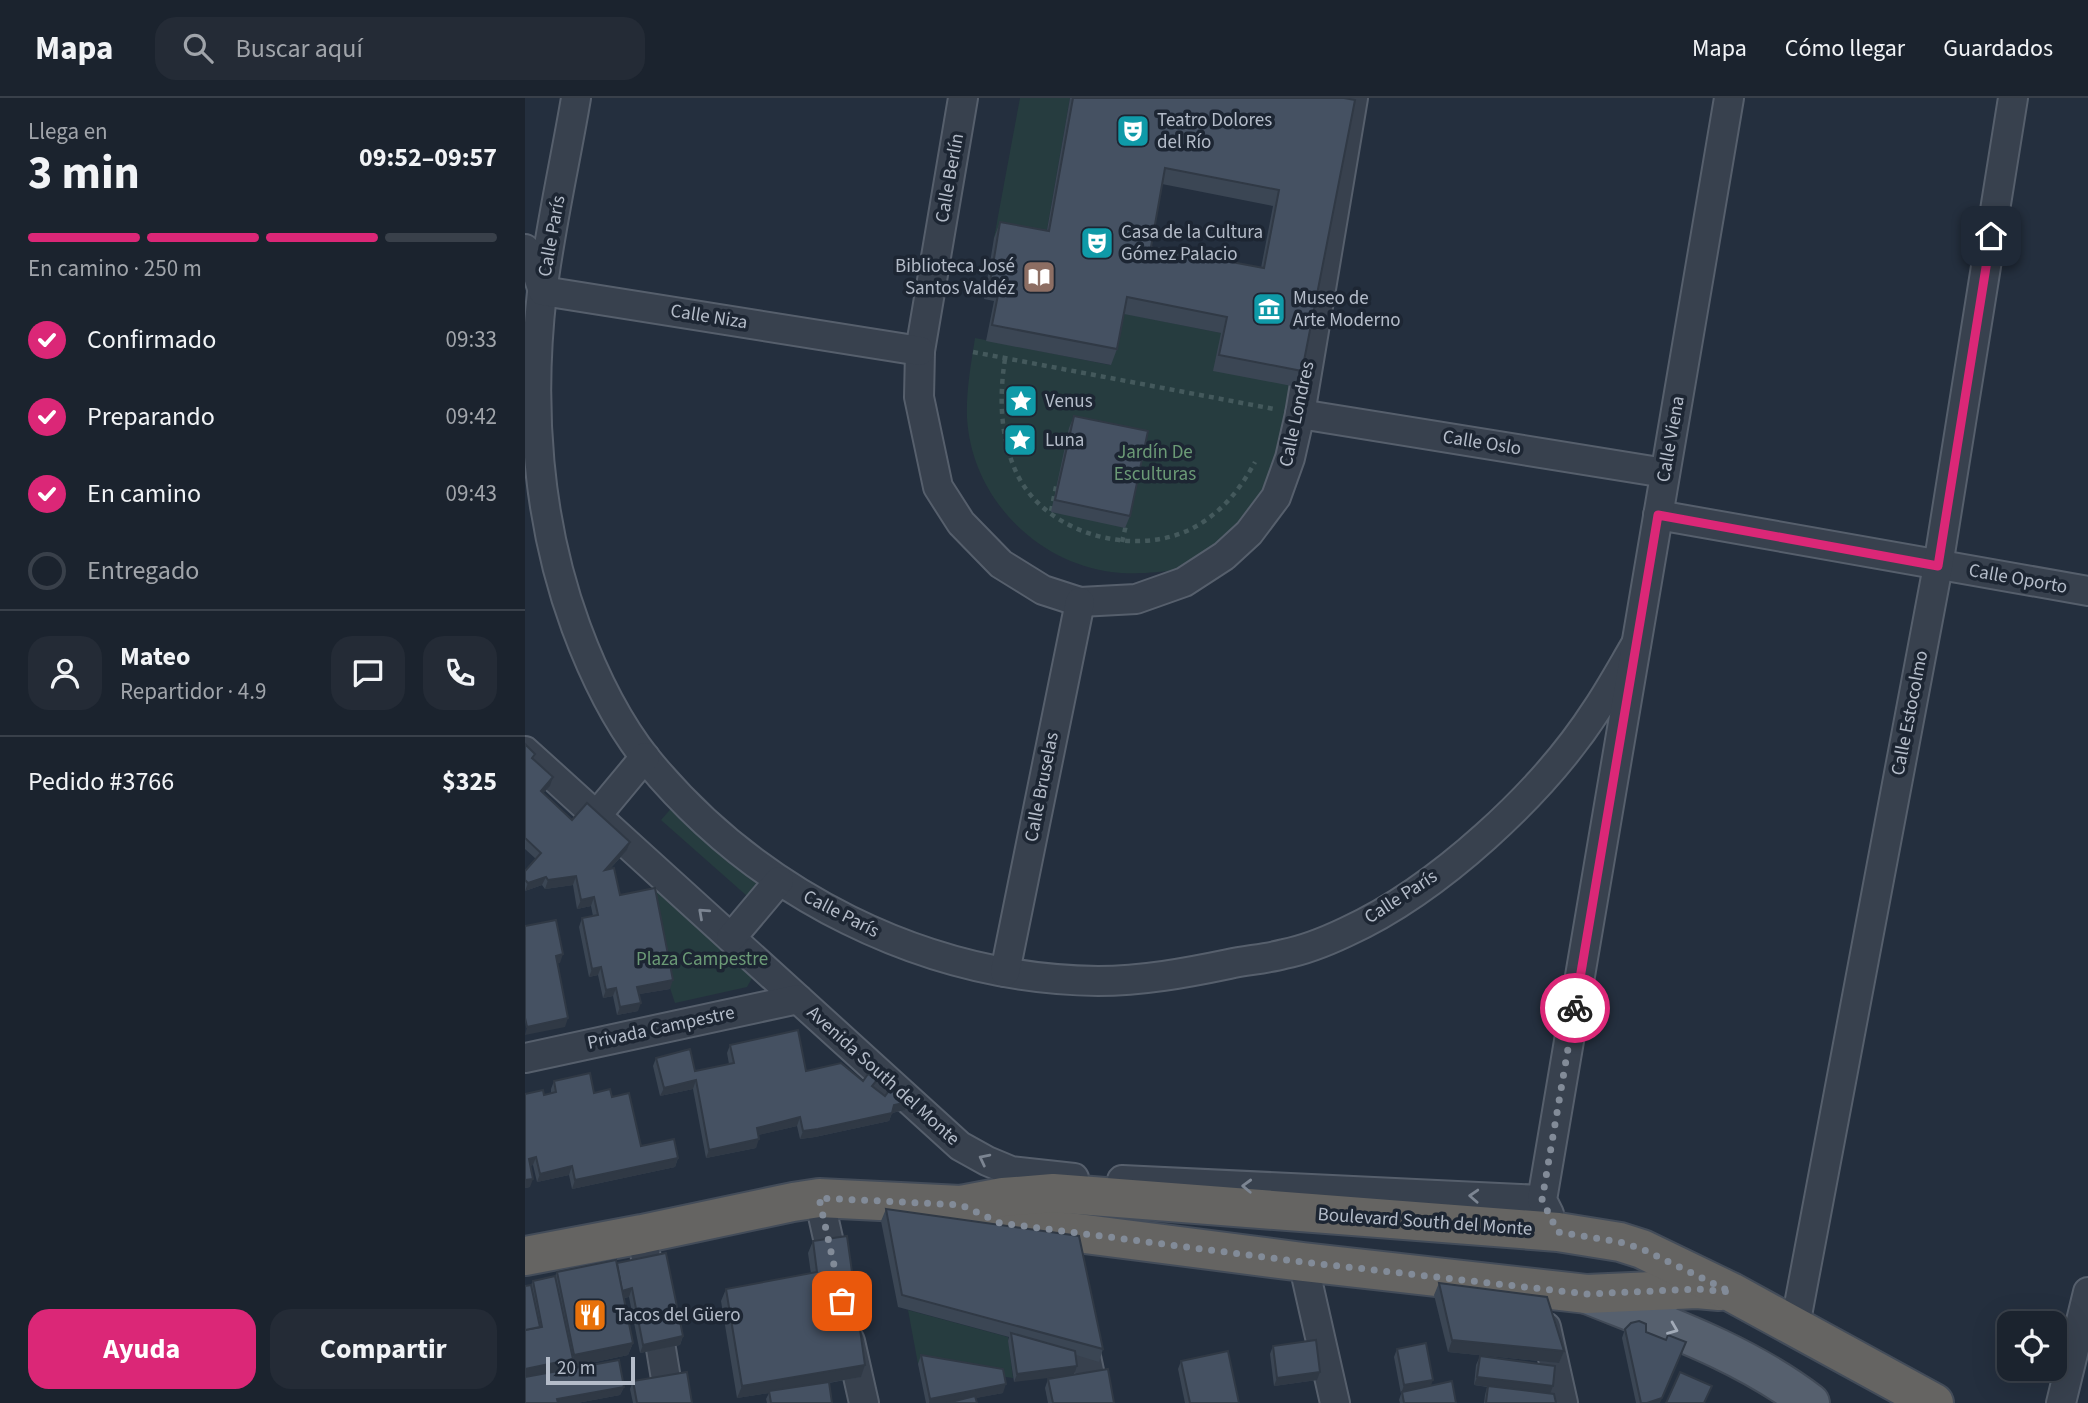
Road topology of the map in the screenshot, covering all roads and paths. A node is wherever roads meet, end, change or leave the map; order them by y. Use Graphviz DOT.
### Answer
graph roads {
  1 [pos="576,98"];
  2 [pos="963,98"];
  3 [pos="1729,98"];
  4 [pos="2013,98"];
  5 [pos="1348,99"];
  6 [pos="527,255"];
  7 [pos="543,291"];
  8 [pos="920,351"];
  9 [pos="973,352"];
  10 [pos="1005,359"];
  11 [pos="1286,411"];
  12 [pos="1271,422"];
  13 [pos="1259,455"];
  14 [pos="1665,473"];
  15 [pos="1059,476"];
  16 [pos="1051,512"];
  17 [pos="1658,515"];
  18 [pos="1128,516"];
  19 [pos="1122,541"];
  20 [pos="1938,566"];
  21 [pos="2088,592"];
  22 [pos="1080,602"];
  23 [pos="1636,644"];
  24 [pos="525,751"];
  25 [pos="645,757"];
  26 [pos="596,816"];
  27 [pos="779,881"];
  28 [pos="731,938"];
  29 [pos="1005,972"];
  30 [pos="798,999"];
  31 [pos="525,1058"];
  32 [pos="1051,1185"];
  33 [pos="819,1198"];
  34 [pos="961,1205"];
  35 [pos="1550,1216"];
  36 [pos="642,1234"];
  37 [pos="1062,1244"];
  38 [pos="525,1256"];
  39 [pos="1303,1262"];
  40 [pos="1537,1288"];
  41 [pos="1731,1292"];
  42 [pos="2088,1292"];
  43 [pos="840,1294"];
  44 [pos="1587,1294"];
  45 [pos="1073,1297"];
  46 [pos="846,1321"];
  47 [pos="1795,1326"];
  48 [pos="670,1403"];
  49 [pos="864,1403"];
  50 [pos="1096,1403"];
  51 [pos="1335,1403"];
  52 [pos="1563,1403"];
  53 [pos="1809,1403"];
  54 [pos="1934,1403"];
  55 [pos="2061,1403"];
  1 -- 7 [label="street, Calle París"];
  2 -- 8 [label="street, Calle Berlín"];
  3 -- 14 [label="street, Calle Viena"];
  4 -- 20 [label="street, Calle Estocolmo"];
  5 -- 11 [label="street, Calle Londres"];
  6 -- 7 [label="street"];
  7 -- 8 [label="street, Calle Niza"];
  7 -- 25 [label="street, Calle París"];
  8 -- 22 [label="street, Calle Berlín"];
  9 -- 10 [label="path"];
  10 -- 11 [label="path"];
  10 -- 16 [label="path"];
  11 -- 12 [label="path"];
  11 -- 14 [label="street, Calle Oslo"];
  11 -- 22 [label="street, Calle Londres"];
  13 -- 19 [label="path"];
  14 -- 17 [label="street, Calle Viena"];
  15 -- 16 [label="path"];
  16 -- 19 [label="path"];
  17 -- 20 [label="street, Calle Oporto"];
  17 -- 23 [label="street, Calle Viena"];
  18 -- 19 [label="path"];
  20 -- 21 [label="street, Calle Oporto"];
  20 -- 47 [label="street, Calle Estocolmo"];
  22 -- 29 [label="street, Calle Bruselas"];
  23 -- 29 [label="street, Calle París"];
  23 -- 35 [label="street, Calle Viena"];
  24 -- 26 [label="street, Avenida South del Monte"];
  25 -- 26 [label="street"];
  25 -- 27 [label="street, Calle París"];
  28 -- 26 [label="street, Avenida South del Monte, one-way"];
  27 -- 28 [label="street"];
  27 -- 29 [label="street, Calle París"];
  28 -- 30 [label="street, Avenida South del Monte"];
  30 -- 31 [label="street, Privada Campestre"];
  32 -- 30 [label="street, Avenida South del Monte, one-way"];
  32 -- 34 [label="highway, Boulevard South del Monte"];
  35 -- 32 [label="highway, Boulevard South del Monte, one-way"];
  32 -- 37 [label="street"];
  33 -- 34 [label="highway"];
  33 -- 36 [label="highway"];
  33 -- 43 [label="street"];
  34 -- 37 [label="highway"];
  35 -- 41 [label="highway, Boulevard South del Monte"];
  36 -- 38 [label="highway"];
  36 -- 48 [label="street"];
  37 -- 39 [label="highway"];
  39 -- 40 [label="highway"];
  39 -- 51 [label="street"];
  40 -- 44 [label="highway"];
  40 -- 52 [label="street"];
  41 -- 44 [label="highway"];
  41 -- 47 [label="highway, Boulevard South del Monte"];
  42 -- 55 [label="street"];
  44 -- 53 [label="main road, one-way"];
  45 -- 50 [label="street"];
  46 -- 49 [label="street"];
  47 -- 54 [label="highway, Boulevard South del Monte"];
}
